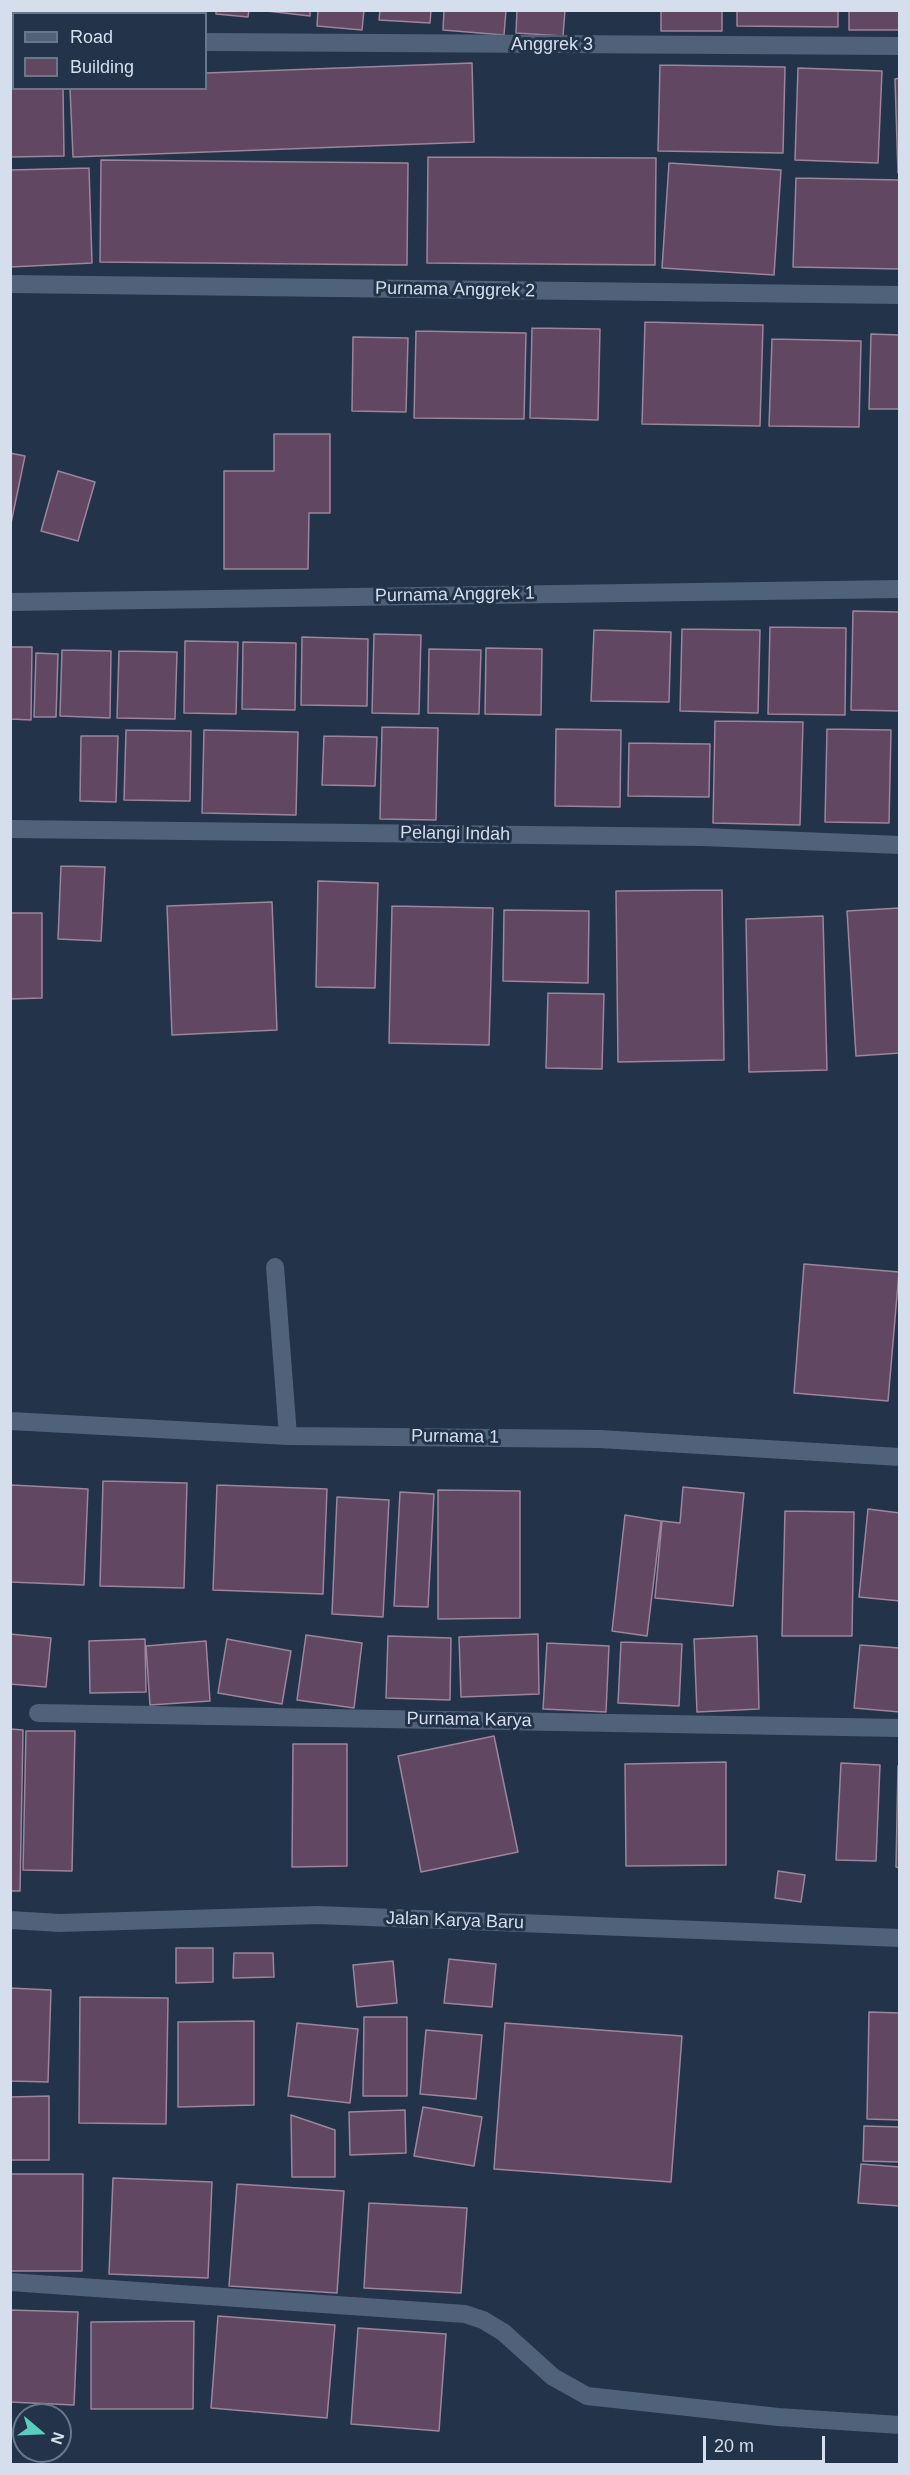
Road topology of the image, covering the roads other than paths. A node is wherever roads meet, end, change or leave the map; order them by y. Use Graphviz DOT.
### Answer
graph roads {
  1 [pos="207,42"];
  2 [pos="900,46"];
  3 [pos="10,284"];
  4 [pos="900,295"];
  5 [pos="900,589"];
  6 [pos="10,602"];
  7 [pos="10,829"];
  8 [pos="900,845"];
  9 [pos="275,1267"];
  10 [pos="10,1421"];
  11 [pos="288,1436"];
  12 [pos="900,1457"];
  13 [pos="38,1713"];
  14 [pos="900,1728"];
  15 [pos="10,1920"];
  16 [pos="900,1938"];
  17 [pos="10,2282"];
  18 [pos="900,2425"];
  1 -- 2 [label="street, Anggrek 3"];
  3 -- 4 [label="street, Purnama Anggrek 2"];
  5 -- 6 [label="street, Purnama Anggrek 1"];
  7 -- 8 [label="street, Pelangi Indah"];
  9 -- 11 [label="street"];
  10 -- 11 [label="street, Purnama 1"];
  11 -- 12 [label="street, Purnama 1"];
  13 -- 14 [label="street, Purnama Karya"];
  15 -- 16 [label="street, Jalan Karya Baru"];
  17 -- 18 [label="street"];
}
